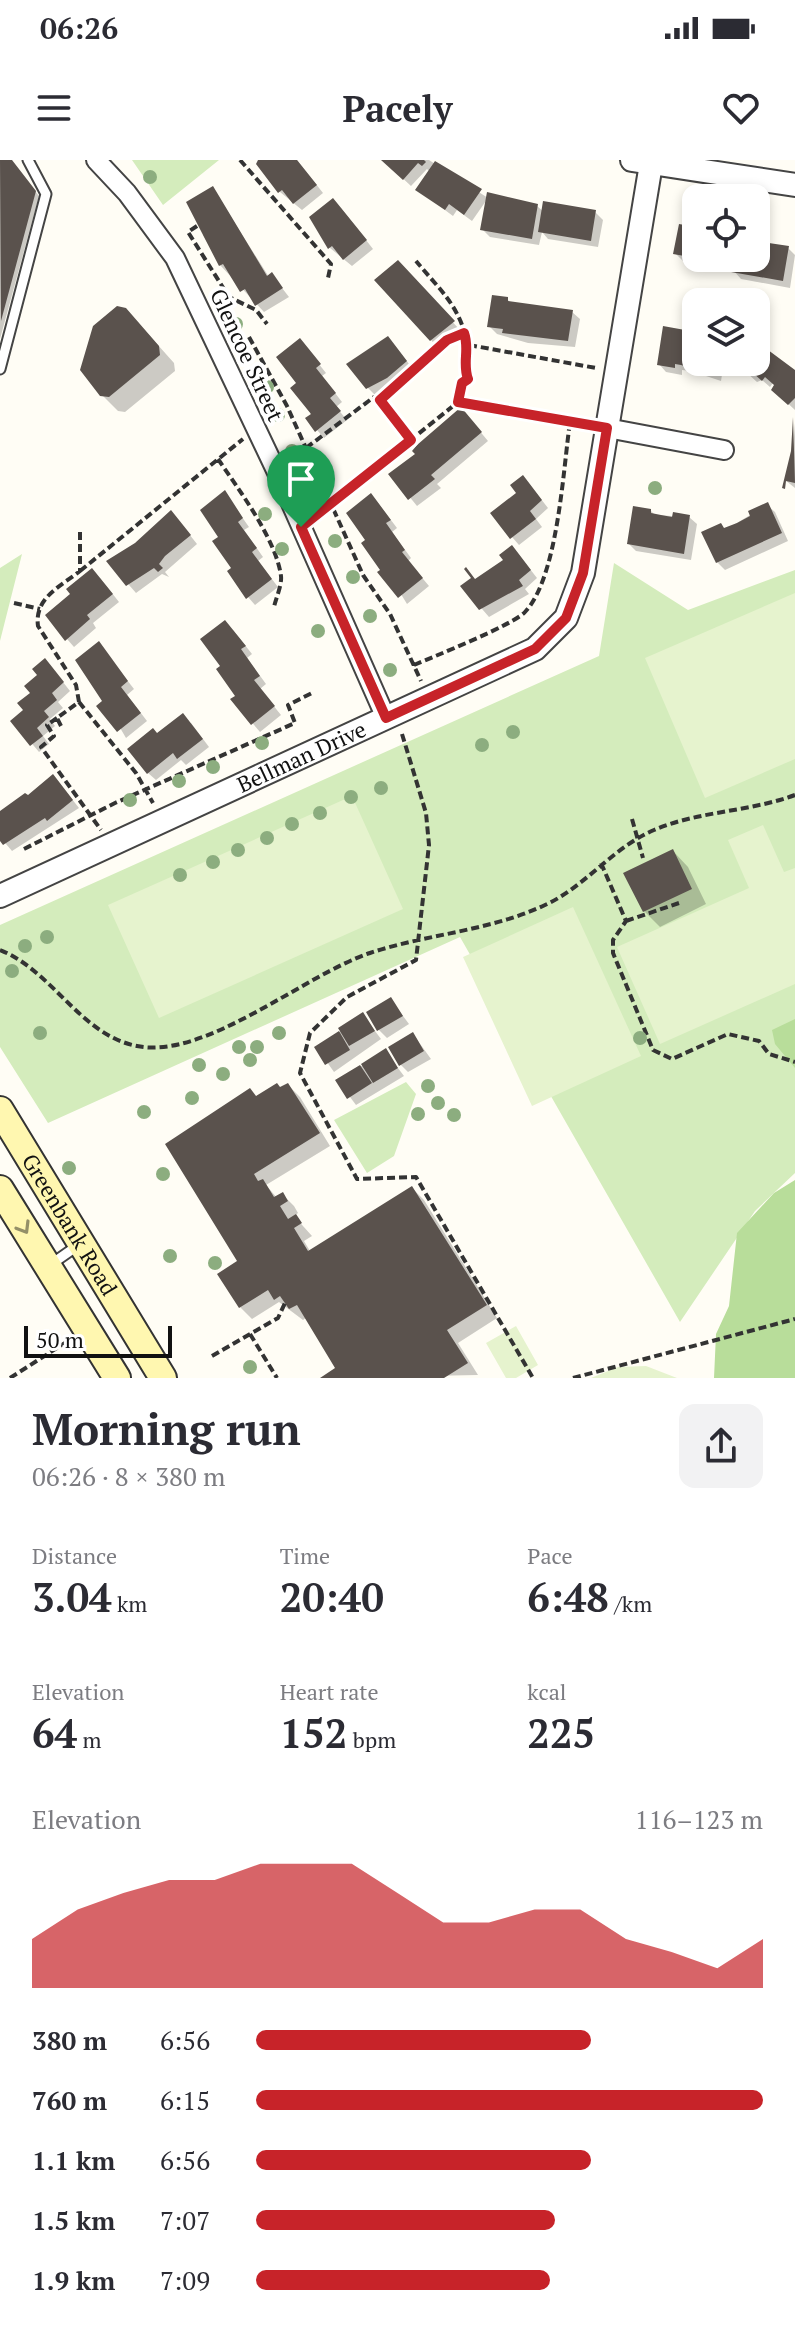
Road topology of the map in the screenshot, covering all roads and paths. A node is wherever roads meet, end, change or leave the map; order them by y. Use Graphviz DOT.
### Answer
graph roads {
  1 [pos="28,160"];
  2 [pos="96,160"];
  3 [pos="240,160"];
  4 [pos="642,162"];
  5 [pos="795,185"];
  6 [pos="197,226"];
  7 [pos="416,261"];
  8 [pos="328,278"];
  9 [pos="267,324"];
  10 [pos="464,333"];
  11 [pos="249,337"];
  12 [pos="469,345"];
  13 [pos="0,369"];
  14 [pos="616,373"];
  15 [pos="380,400"];
  16 [pos="458,402"];
  17 [pos="570,422"];
  18 [pos="607,428"];
  19 [pos="245,437"];
  20 [pos="411,440"];
  21 [pos="306,448"];
  22 [pos="724,450"];
  23 [pos="218,459"];
  24 [pos="331,505"];
  25 [pos="301,527"];
  26 [pos="80,530"];
  27 [pos="80,571"];
  28 [pos="14,603"];
  29 [pos="274,607"];
  30 [pos="40,609"];
  31 [pos="414,665"];
  32 [pos="312,693"];
  33 [pos="428,699"];
  34 [pos="79,702"];
  35 [pos="57,718"];
  36 [pos="61,726"];
  37 [pos="394,726"];
  38 [pos="145,790"];
  39 [pos="795,795"];
  40 [pos="92,815"];
  41 [pos="632,819"];
  42 [pos="163,821"];
  43 [pos="637,839"];
  44 [pos="110,846"];
  45 [pos="24,849"];
  46 [pos="643,858"];
  47 [pos="601,863"];
  48 [pos="0,896"];
  49 [pos="679,903"];
  50 [pos="626,921"];
  51 [pos="416,939"];
  52 [pos="0,950"];
  53 [pos="795,1062"];
  54 [pos="0,1110"];
  55 [pos="0,1189"];
  56 [pos="80,1244"];
  57 [pos="47,1266"];
  58 [pos="285,1303"];
  59 [pos="795,1319"];
  60 [pos="250,1334"];
  61 [pos="70,1340"];
  62 [pos="212,1356"];
  63 [pos="10,1378"];
  64 [pos="117,1378"];
  65 [pos="163,1378"];
  66 [pos="277,1378"];
  67 [pos="533,1378"];
  68 [pos="573,1378"];
  1 -- 13 [label="lane"];
  2 -- 25 [label="street, Glencoe Street"];
  3 -- 8 [label="path"];
  4 -- 5 [label="street"];
  4 -- 14 [label="street, Bellman Drive"];
  6 -- 9 [label="path"];
  7 -- 10 [label="path"];
  10 -- 12 [label="path"];
  10 -- 15 [label="path"];
  11 -- 21 [label="path"];
  12 -- 14 [label="path"];
  12 -- 16 [label="path"];
  14 -- 18 [label="street, Bellman Drive"];
  15 -- 20 [label="path"];
  15 -- 21 [label="path"];
  16 -- 17 [label="path"];
  16 -- 20 [label="path"];
  17 -- 18 [label="path"];
  17 -- 31 [label="path"];
  18 -- 22 [label="street"];
  18 -- 33 [label="street, Bellman Drive"];
  19 -- 23 [label="path"];
  20 -- 24 [label="path"];
  21 -- 24 [label="path"];
  23 -- 27 [label="path"];
  23 -- 29 [label="path"];
  24 -- 25 [label="path"];
  24 -- 31 [label="path"];
  25 -- 37 [label="street, Glencoe Street"];
  26 -- 27 [label="path"];
  27 -- 30 [label="path"];
  28 -- 30 [label="path"];
  30 -- 34 [label="path"];
  31 -- 33 [label="path"];
  32 -- 38 [label="path"];
  33 -- 37 [label="street, Bellman Drive"];
  34 -- 35 [label="path"];
  34 -- 38 [label="path"];
  35 -- 36 [label="path"];
  35 -- 40 [label="path"];
  37 -- 42 [label="street, Bellman Drive"];
  37 -- 51 [label="path"];
  38 -- 40 [label="path"];
  38 -- 42 [label="path"];
  39 -- 43 [label="path"];
  40 -- 44 [label="path"];
  40 -- 45 [label="path"];
  41 -- 43 [label="path"];
  42 -- 44 [label="street, Bellman Drive"];
  43 -- 46 [label="path"];
  43 -- 47 [label="path"];
  44 -- 48 [label="street, Bellman Drive"];
  47 -- 50 [label="path"];
  47 -- 51 [label="path"];
  49 -- 50 [label="path"];
  50 -- 53 [label="path"];
  51 -- 52 [label="path"];
  51 -- 67 [label="path"];
  54 -- 56 [label="main road, Greenbank Road"];
  55 -- 57 [label="main road, Greenbank Road, one-way"];
  56 -- 57 [label="lane"];
  56 -- 65 [label="main road, Greenbank Road"];
  57 -- 64 [label="main road, Greenbank Road"];
  58 -- 60 [label="path"];
  59 -- 68 [label="path"];
  60 -- 62 [label="path"];
  60 -- 66 [label="path"];
  61 -- 63 [label="path"];
}
